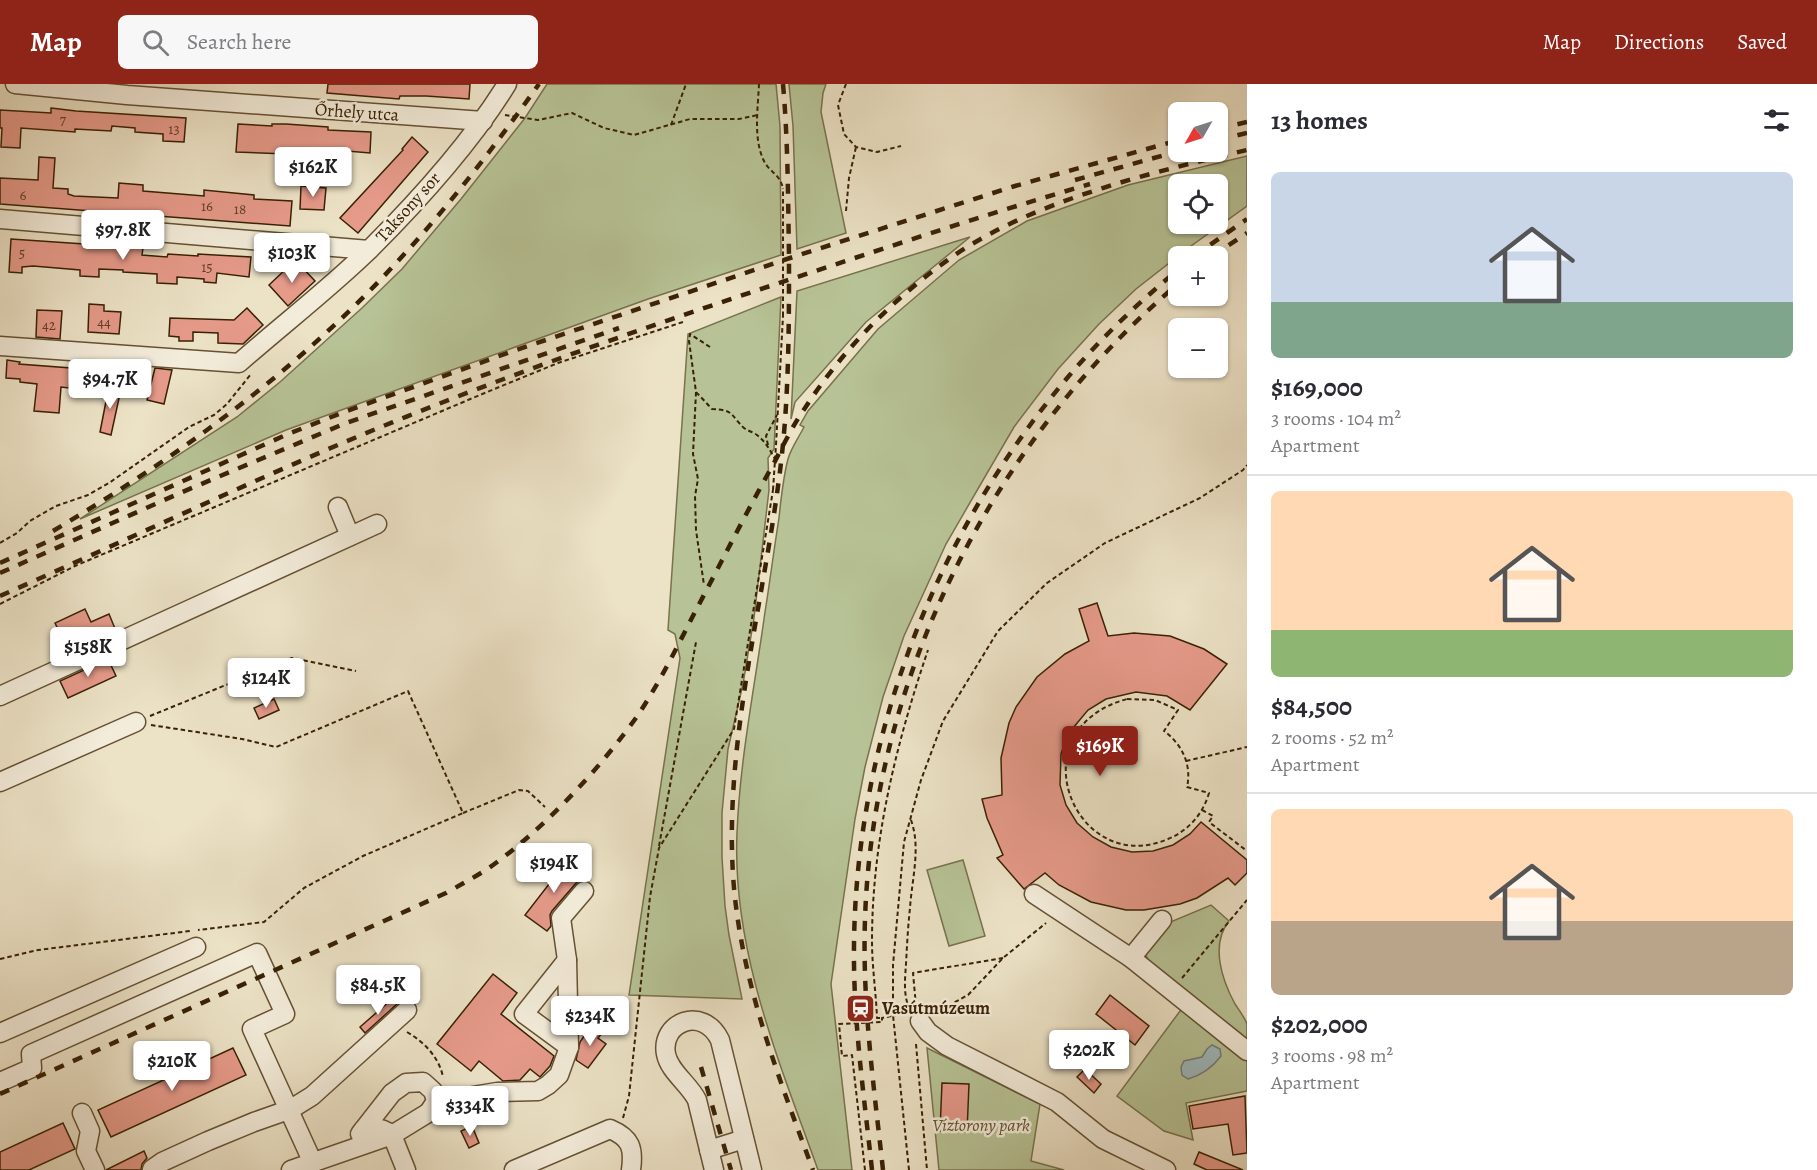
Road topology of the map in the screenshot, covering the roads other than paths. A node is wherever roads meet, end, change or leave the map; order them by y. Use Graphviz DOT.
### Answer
graph roads {
  1 [pos="15,84"];
  2 [pos="507,84"];
  3 [pos="486,117"];
  4 [pos="0,219"];
  5 [pos="369,249"];
  6 [pos="0,346"];
  7 [pos="338,507"];
  8 [pos="377,524"];
  9 [pos="350,537"];
  10 [pos="0,696"];
  11 [pos="136,722"];
  12 [pos="0,782"];
  13 [pos="584,891"];
  14 [pos="1034,894"];
  15 [pos="1162,920"];
  16 [pos="196,947"];
  17 [pos="1131,958"];
  18 [pos="567,960"];
  19 [pos="407,1010"];
  20 [pos="916,1018"];
  21 [pos="0,1033"];
  22 [pos="569,1047"];
  23 [pos="1247,1051"];
  24 [pos="0,1082"];
  25 [pos="288,1110"];
  26 [pos="82,1113"];
  27 [pos="429,1113"];
  28 [pos="363,1130"];
  29 [pos="392,1135"];
  30 [pos="744,1139"];
  31 [pos="350,1150"];
  32 [pos="313,1163"];
  33 [pos="711,1163"];
  34 [pos="152,1169"];
  35 [pos="95,1170"];
  36 [pos="291,1170"];
  37 [pos="406,1170"];
  38 [pos="514,1170"];
  39 [pos="631,1170"];
  40 [pos="752,1170"];
  41 [pos="1166,1170"];
  1 -- 3 [label="street, Őrhely utca"];
  2 -- 3 [label="street, Taksony sor"];
  3 -- 5 [label="street, Taksony sor"];
  4 -- 5 [label="street"];
  5 -- 6 [label="street, Taksony sor"];
  7 -- 9 [label="street"];
  8 -- 9 [label="street"];
  9 -- 10 [label="street"];
  11 -- 12 [label="street"];
  13 -- 18 [label="street"];
  14 -- 17 [label="street"];
  15 -- 17 [label="street"];
  16 -- 21 [label="street"];
  17 -- 23 [label="street"];
  18 -- 22 [label="street"];
  18 -- 22 [label="street"];
  19 -- 25 [label="street"];
  20 -- 41 [label="street"];
  22 -- 27 [label="street"];
  24 -- 25 [label="street"];
  25 -- 32 [label="street"];
  25 -- 34 [label="street"];
  26 -- 35 [label="street"];
  27 -- 28 [label="street"];
  27 -- 29 [label="street"];
  28 -- 29 [label="street"];
  28 -- 31 [label="street"];
  29 -- 31 [label="street"];
  29 -- 37 [label="street"];
  30 -- 33 [label="street"];
  30 -- 33 [label="street"];
  30 -- 40 [label="street"];
  31 -- 32 [label="street"];
  32 -- 36 [label="street"];
  38 -- 39 [label="street"];
}
